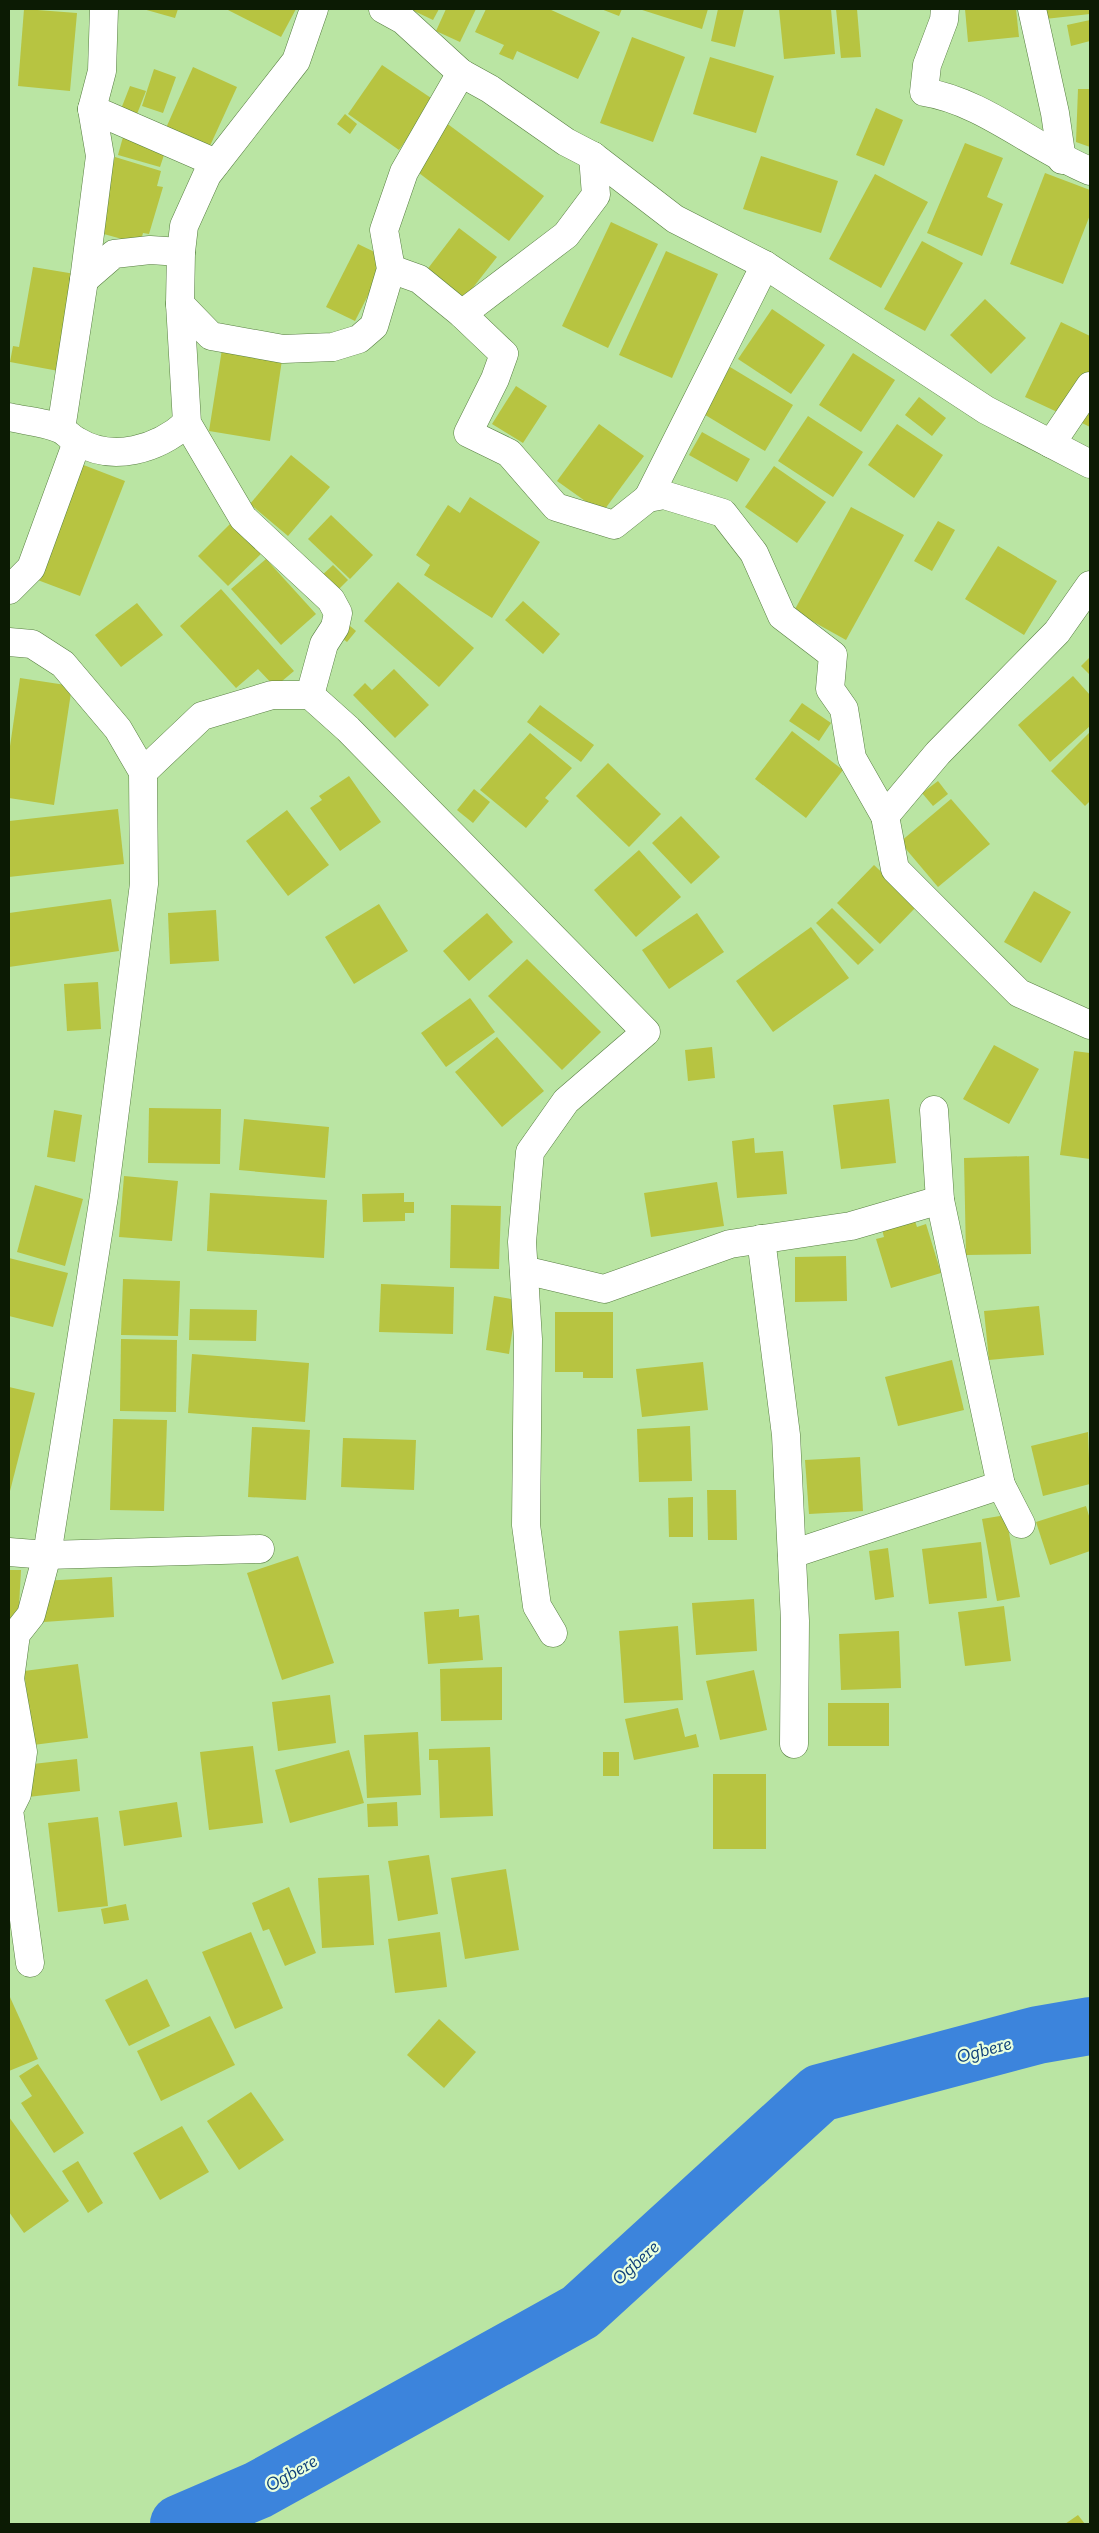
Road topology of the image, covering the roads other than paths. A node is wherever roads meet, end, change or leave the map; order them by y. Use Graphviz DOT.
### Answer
graph roads {
  1 [pos="104,9"];
  2 [pos="314,9"];
  3 [pos="383,9"];
  4 [pos="945,9"];
  5 [pos="1032,9"];
  6 [pos="461,73"];
  7 [pos="92,109"];
  8 [pos="593,156"];
  9 [pos="1062,160"];
  10 [pos="216,163"];
  11 [pos="1090,171"];
  12 [pos="181,252"];
  13 [pos="765,266"];
  14 [pos="391,269"];
  15 [pos="84,280"];
  16 [pos="180,304"];
  17 [pos="462,314"];
  18 [pos="1090,386"];
  19 [pos="9,418"];
  20 [pos="187,423"];
  21 [pos="69,435"];
  22 [pos="1051,444"];
  23 [pos="1090,464"];
  24 [pos="648,498"];
  25 [pos="1090,585"];
  26 [pos="9,590"];
  27 [pos="9,642"];
  28 [pos="310,695"];
  29 [pos="143,772"];
  30 [pos="885,816"];
  31 [pos="1090,1025"];
  32 [pos="934,1110"];
  33 [pos="940,1200"];
  34 [pos="761,1239"];
  35 [pos="524,1270"];
  36 [pos="1001,1485"];
  37 [pos="1021,1524"];
  38 [pos="260,1549"];
  39 [pos="9,1552"];
  40 [pos="792,1554"];
  41 [pos="46,1555"];
  42 [pos="553,1633"];
  43 [pos="794,1744"];
  44 [pos="9,1810"];
  45 [pos="30,1963"];
  1 -- 7 [label="street"];
  2 -- 10 [label="street"];
  3 -- 6 [label="street"];
  4 -- 9 [label="street"];
  5 -- 9 [label="street"];
  6 -- 8 [label="street"];
  6 -- 14 [label="street"];
  7 -- 10 [label="street"];
  7 -- 15 [label="street"];
  8 -- 13 [label="street"];
  8 -- 17 [label="street"];
  9 -- 11 [label="street"];
  10 -- 12 [label="street"];
  12 -- 15 [label="street"];
  12 -- 16 [label="street"];
  13 -- 22 [label="street"];
  13 -- 24 [label="street"];
  14 -- 16 [label="street"];
  14 -- 17 [label="street"];
  15 -- 21 [label="street"];
  16 -- 20 [label="street"];
  17 -- 24 [label="street"];
  18 -- 22 [label="street"];
  19 -- 21 [label="street"];
  20 -- 21 [label="street"];
  20 -- 28 [label="street"];
  21 -- 26 [label="street"];
  22 -- 23 [label="street"];
  24 -- 30 [label="street"];
  25 -- 30 [label="street"];
  27 -- 29 [label="street"];
  28 -- 29 [label="street"];
  28 -- 35 [label="street"];
  29 -- 41 [label="street"];
  30 -- 31 [label="street"];
  32 -- 33 [label="street"];
  33 -- 34 [label="street"];
  33 -- 36 [label="street"];
  34 -- 35 [label="street"];
  34 -- 40 [label="street"];
  35 -- 42 [label="street"];
  36 -- 37 [label="street"];
  36 -- 40 [label="street"];
  38 -- 41 [label="street"];
  39 -- 41 [label="street"];
  40 -- 43 [label="street"];
  41 -- 44 [label="street"];
  44 -- 45 [label="street"];
}
